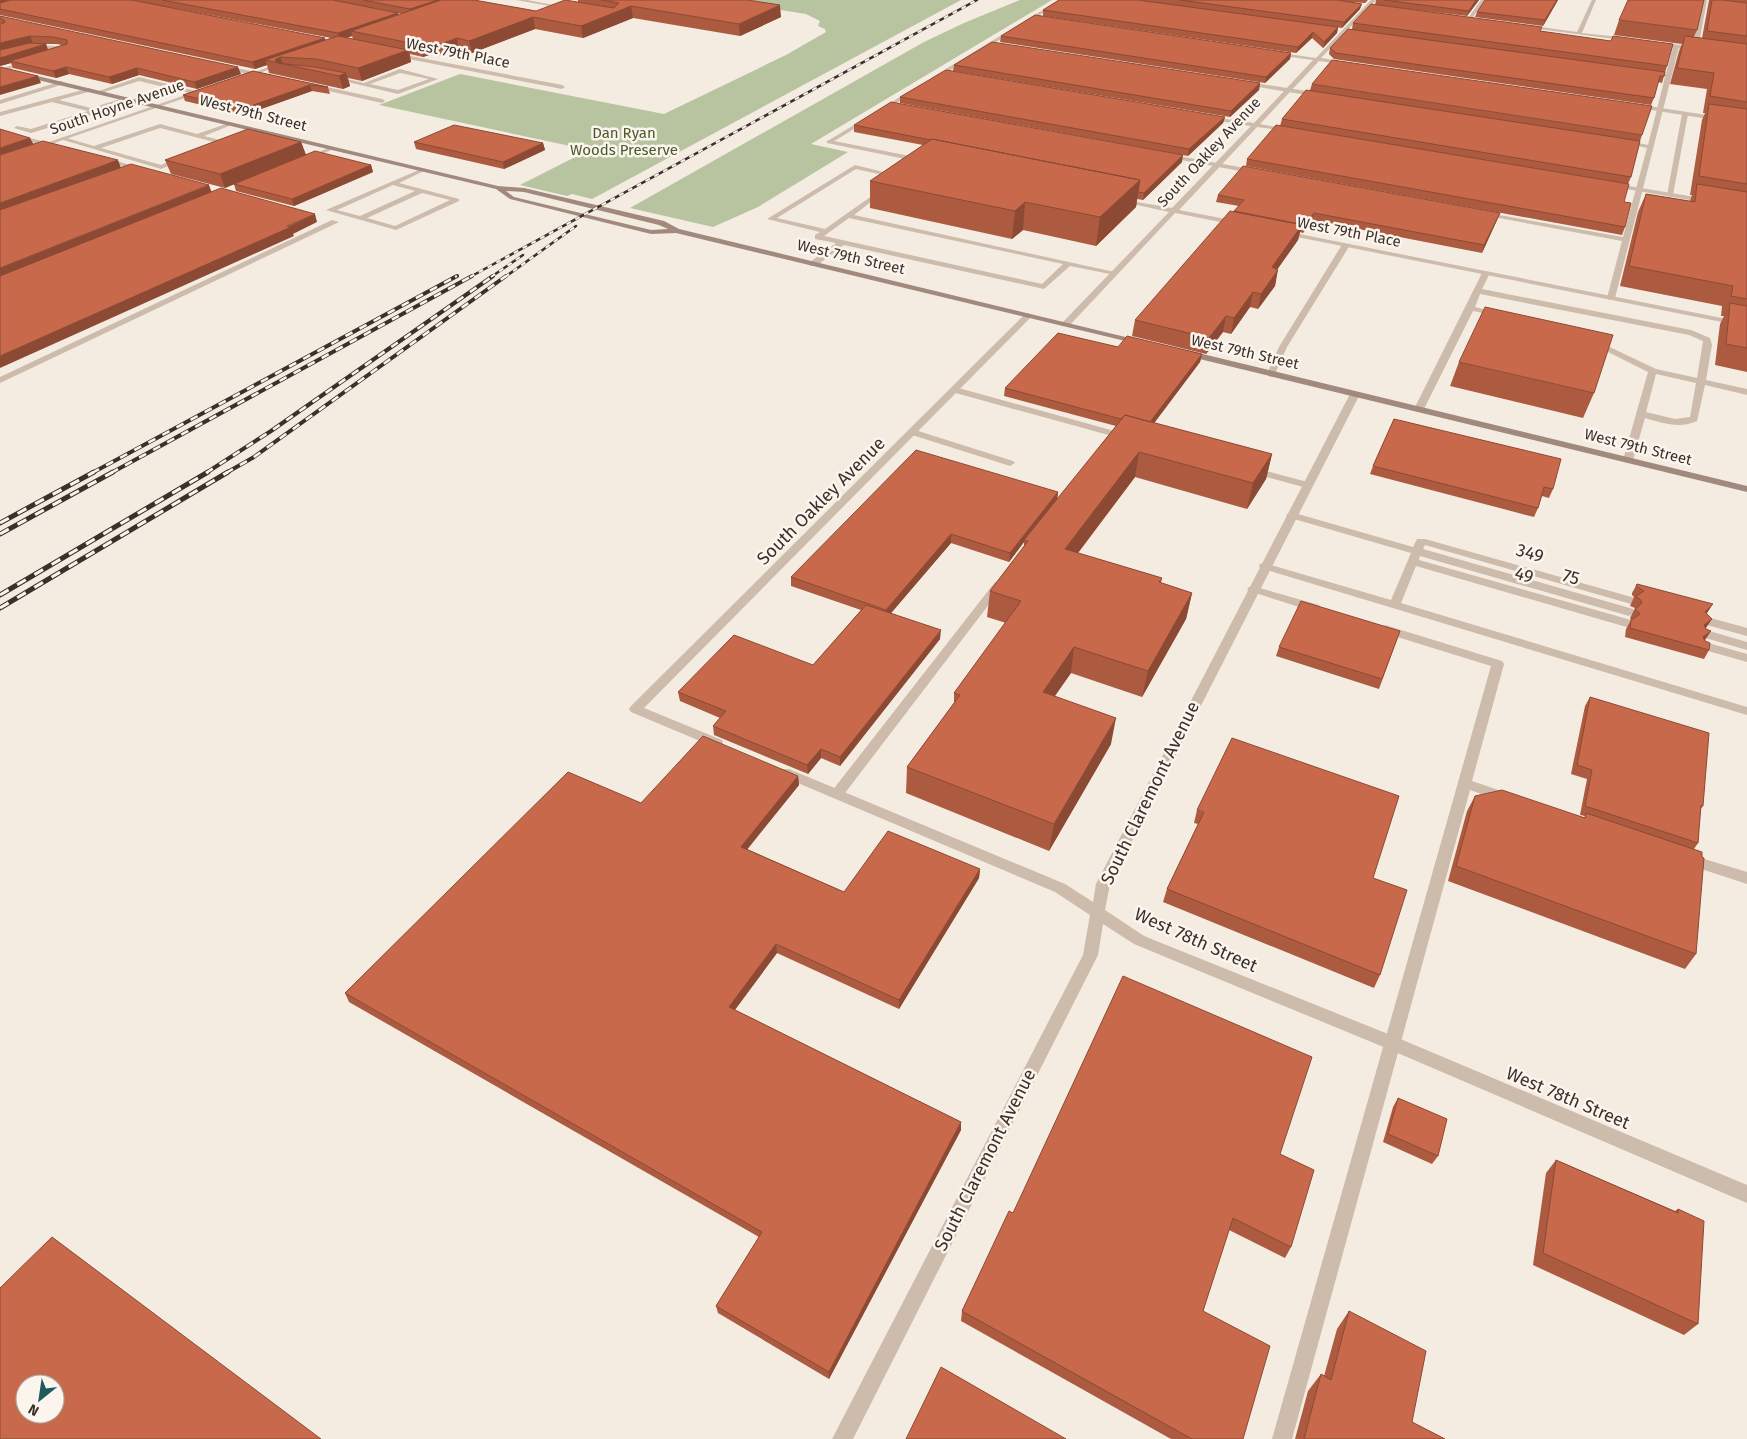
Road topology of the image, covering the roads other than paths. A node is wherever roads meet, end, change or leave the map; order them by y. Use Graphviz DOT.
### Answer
graph roads {
  1 [pos="518,0"];
  2 [pos="1062,0"];
  3 [pos="1374,0"];
  4 [pos="1483,0"];
  5 [pos="1594,0"];
  6 [pos="1706,0"];
  7 [pos="1359,6"];
  8 [pos="1368,7"];
  9 [pos="1377,8"];
  10 [pos="577,10"];
  11 [pos="1033,18"];
  12 [pos="1459,18"];
  13 [pos="1043,19"];
  14 [pos="1468,20"];
  15 [pos="1477,21"];
  16 [pos="1524,27"];
  17 [pos="1334,30"];
  18 [pos="1344,32"];
  19 [pos="1353,33"];
  20 [pos="1579,34"];
  21 [pos="1637,42"];
  22 [pos="1647,43"];
  23 [pos="990,44"];
  24 [pos="1000,45"];
  25 [pos="1676,46"];
  26 [pos="1695,49"];
  27 [pos="1704,50"];
  28 [pos="1269,52"];
  29 [pos="0,54"];
  30 [pos="390,54"];
  31 [pos="54,55"];
  32 [pos="38,59"];
  33 [pos="1317,59"];
  34 [pos="294,60"];
  35 [pos="1356,65"];
  36 [pos="220,66"];
  37 [pos="268,69"];
  38 [pos="3,70"];
  39 [pos="282,72"];
  40 [pos="943,72"];
  41 [pos="1639,72"];
  42 [pos="254,74"];
  43 [pos="953,74"];
  44 [pos="1668,76"];
  45 [pos="270,77"];
  46 [pos="328,77"];
  47 [pos="236,80"];
  48 [pos="1239,82"];
  49 [pos="62,83"];
  50 [pos="926,83"];
  51 [pos="307,85"];
  52 [pos="363,85"];
  53 [pos="562,87"];
  54 [pos="919,87"];
  55 [pos="90,90"];
  56 [pos="207,90"];
  57 [pos="1288,90"];
  58 [pos="99,92"];
  59 [pos="198,93"];
  60 [pos="1328,96"];
  61 [pos="127,99"];
  62 [pos="54,101"];
  63 [pos="382,101"];
  64 [pos="0,102"];
  65 [pos="889,105"];
  66 [pos="158,106"];
  67 [pos="1630,106"];
  68 [pos="899,107"];
  69 [pos="91,110"];
  70 [pos="1660,110"];
  71 [pos="0,114"];
  72 [pos="1685,114"];
  73 [pos="1204,116"];
  74 [pos="1747,123"];
  75 [pos="231,124"];
  76 [pos="8,125"];
  77 [pos="1256,125"];
  78 [pos="0,132"];
  79 [pos="1296,132"];
  80 [pos="198,136"];
  81 [pos="62,139"];
  82 [pos="1611,141"];
  83 [pos="48,144"];
  84 [pos="217,146"];
  85 [pos="1650,147"];
  86 [pos="94,148"];
  87 [pos="333,148"];
  88 [pos="64,149"];
  89 [pos="32,150"];
  90 [pos="1155,154"];
  91 [pos="189,156"];
  92 [pos="99,158"];
  93 [pos="926,161"];
  94 [pos="296,163"];
  95 [pos="1218,165"];
  96 [pos="134,168"];
  97 [pos="422,170"];
  98 [pos="125,171"];
  99 [pos="1268,174"];
  100 [pos="162,176"];
  101 [pos="894,182"];
  102 [pos="392,183"];
  103 [pos="1600,183"];
  104 [pos="498,188"];
  105 [pos="886,188"];
  106 [pos="1639,190"];
  107 [pos="421,191"];
  108 [pos="1670,195"];
  109 [pos="1111,198"];
  110 [pos="1718,203"];
  111 [pos="1175,211"];
  112 [pos="1471,212"];
  113 [pos="848,216"];
  114 [pos="361,218"];
  115 [pos="326,220"];
  116 [pos="1244,225"];
  117 [pos="1271,230"];
  118 [pos="677,231"];
  119 [pos="826,232"];
  120 [pos="1626,240"];
  121 [pos="842,242"];
  122 [pos="1346,245"];
  123 [pos="1069,263"];
  124 [pos="813,264"];
  125 [pos="1115,273"];
  126 [pos="1486,273"];
  127 [pos="1478,291"];
  128 [pos="1610,298"];
  129 [pos="1470,308"];
  130 [pos="1029,315"];
  131 [pos="1508,316"];
  132 [pos="1066,324"];
  133 [pos="1747,325"];
  134 [pos="1584,339"];
  135 [pos="1150,344"];
  136 [pos="1178,351"];
  137 [pos="1653,371"];
  138 [pos="1272,374"];
  139 [pos="0,380"];
  140 [pos="1700,381"];
  141 [pos="955,390"];
  142 [pos="1747,392"];
  143 [pos="1355,394"];
  144 [pos="1419,409"];
  145 [pos="1641,414"];
  146 [pos="912,432"];
  147 [pos="1134,439"];
  148 [pos="1628,460"];
  149 [pos="1010,463"];
  150 [pos="1237,467"];
  151 [pos="1307,486"];
  152 [pos="1747,489"];
  153 [pos="1291,515"];
  154 [pos="1416,551"];
  155 [pos="1264,566"];
  156 [pos="1006,575"];
  157 [pos="1253,589"];
  158 [pos="1631,600"];
  159 [pos="1395,605"];
  160 [pos="1323,610"];
  161 [pos="1629,612"];
  162 [pos="1707,621"];
  163 [pos="1627,623"];
  164 [pos="1369,625"];
  165 [pos="1747,632"];
  166 [pos="1747,646"];
  167 [pos="1747,658"];
  168 [pos="1747,711"];
  169 [pos="727,748"];
  170 [pos="773,767"];
  171 [pos="1464,783"];
  172 [pos="837,794"];
  173 [pos="1520,802"];
  174 [pos="1671,853"];
  175 [pos="1747,878"];
  176 [pos="1098,913"];
  177 [pos="1392,1043"];
  178 [pos="1747,1194"];
  179 [pos="842,1439"];
  180 [pos="1282,1439"];
  1 -- 10 [label="street"];
  2 -- 11 [label="street"];
  3 -- 8 [label="street, South Oakley Avenue"];
  4 -- 14 [label="street"];
  5 -- 20 [label="street"];
  6 -- 26 [label="street"];
  7 -- 8 [label="street"];
  8 -- 9 [label="street"];
  8 -- 18 [label="street, South Oakley Avenue"];
  11 -- 13 [label="street"];
  11 -- 23 [label="street"];
  12 -- 14 [label="street"];
  14 -- 15 [label="street"];
  16 -- 20 [label="street"];
  17 -- 18 [label="street"];
  18 -- 19 [label="street"];
  18 -- 33 [label="street, South Oakley Avenue"];
  20 -- 21 [label="street"];
  22 -- 25 [label="street"];
  23 -- 24 [label="street"];
  23 -- 40 [label="street"];
  25 -- 26 [label="street"];
  25 -- 44 [label="street"];
  26 -- 27 [label="street"];
  28 -- 33 [label="street"];
  29 -- 31 [label="street"];
  30 -- 53 [label="street, West 79th Place"];
  32 -- 38 [label="street"];
  33 -- 35 [label="street"];
  33 -- 57 [label="street, South Oakley Avenue"];
  34 -- 37 [label="street"];
  36 -- 42 [label="street"];
  37 -- 39 [label="street"];
  37 -- 42 [label="street"];
  38 -- 49 [label="main road, West 79th Street"];
  40 -- 43 [label="street"];
  40 -- 50 [label="street"];
  41 -- 44 [label="street"];
  42 -- 45 [label="street"];
  42 -- 47 [label="street"];
  44 -- 70 [label="street"];
  46 -- 52 [label="street"];
  48 -- 57 [label="street"];
  49 -- 55 [label="main road, West 79th Street"];
  49 -- 64 [label="street"];
  51 -- 63 [label="street"];
  52 -- 52 [label="street"];
  54 -- 65 [label="street"];
  55 -- 58 [label="main road, West 79th Street"];
  55 -- 62 [label="street"];
  56 -- 59 [label="street, South Hoyne Avenue"];
  57 -- 60 [label="street"];
  57 -- 77 [label="street, South Oakley Avenue"];
  58 -- 59 [label="street"];
  58 -- 61 [label="main road, West 79th Street"];
  59 -- 66 [label="street, South Hoyne Avenue"];
  61 -- 66 [label="main road, West 79th Street"];
  61 -- 69 [label="street"];
  62 -- 69 [label="street"];
  62 -- 71 [label="street"];
  65 -- 68 [label="street"];
  65 -- 93 [label="street"];
  66 -- 75 [label="main road, West 79th Street"];
  66 -- 81 [label="street, South Hoyne Avenue"];
  67 -- 70 [label="street"];
  69 -- 76 [label="street"];
  70 -- 72 [label="street"];
  70 -- 85 [label="street"];
  72 -- 74 [label="street"];
  72 -- 108 [label="street"];
  73 -- 77 [label="street"];
  75 -- 80 [label="street"];
  75 -- 87 [label="main road, West 79th Street"];
  77 -- 79 [label="street"];
  77 -- 95 [label="street, South Oakley Avenue"];
  78 -- 83 [label="street"];
  80 -- 84 [label="street"];
  80 -- 86 [label="street"];
  81 -- 83 [label="street, South Hoyne Avenue"];
  81 -- 86 [label="street"];
  82 -- 85 [label="street"];
  83 -- 88 [label="street"];
  83 -- 89 [label="street, South Hoyne Avenue"];
  85 -- 106 [label="street"];
  86 -- 91 [label="street"];
  87 -- 94 [label="street"];
  87 -- 97 [label="main road, West 79th Street"];
  90 -- 95 [label="street"];
  92 -- 96 [label="street"];
  95 -- 99 [label="street"];
  95 -- 111 [label="street, South Oakley Avenue"];
  96 -- 98 [label="street"];
  96 -- 100 [label="street"];
  97 -- 102 [label="street"];
  97 -- 104 [label="main road, West 79th Street"];
  101 -- 119 [label="street"];
  102 -- 107 [label="street"];
  102 -- 114 [label="street"];
  103 -- 106 [label="street"];
  104 -- 118 [label="main road, West 79th Street"];
  104 -- 118 [label="main road, West 79th Street"];
  105 -- 113 [label="street"];
  106 -- 108 [label="street"];
  106 -- 120 [label="street"];
  107 -- 114 [label="street"];
  107 -- 114 [label="street"];
  108 -- 110 [label="street"];
  109 -- 111 [label="street"];
  111 -- 116 [label="street"];
  111 -- 125 [label="street, South Oakley Avenue"];
  112 -- 120 [label="street"];
  113 -- 119 [label="street"];
  113 -- 123 [label="street"];
  115 -- 139 [label="street"];
  117 -- 122 [label="street, West 79th Place"];
  118 -- 124 [label="main road, West 79th Street"];
  119 -- 121 [label="street"];
  120 -- 128 [label="street"];
  121 -- 123 [label="street"];
  121 -- 124 [label="street"];
  122 -- 126 [label="street, West 79th Place"];
  122 -- 138 [label="street"];
  123 -- 125 [label="street"];
  124 -- 130 [label="main road, West 79th Street"];
  125 -- 132 [label="street, South Oakley Avenue"];
  126 -- 127 [label="street"];
  126 -- 128 [label="street, West 79th Place"];
  127 -- 129 [label="street"];
  127 -- 140 [label="street"];
  128 -- 133 [label="street, West 79th Place"];
  129 -- 131 [label="street"];
  129 -- 144 [label="street"];
  130 -- 132 [label="main road, West 79th Street"];
  130 -- 141 [label="street, South Oakley Avenue"];
  132 -- 135 [label="main road, West 79th Street"];
  134 -- 137 [label="street"];
  136 -- 138 [label="main road, West 79th Street"];
  137 -- 140 [label="street"];
  137 -- 145 [label="street"];
  138 -- 143 [label="main road, West 79th Street"];
  140 -- 142 [label="street"];
  140 -- 145 [label="street"];
  141 -- 146 [label="street, South Oakley Avenue"];
  141 -- 147 [label="street"];
  143 -- 144 [label="main road, West 79th Street"];
  143 -- 151 [label="street, South Claremont Avenue"];
  144 -- 148 [label="main road, West 79th Street"];
  145 -- 148 [label="street"];
  146 -- 149 [label="street"];
  146 -- 169 [label="street, South Oakley Avenue"];
  148 -- 152 [label="main road, West 79th Street"];
  150 -- 151 [label="street"];
  151 -- 153 [label="street, South Claremont Avenue"];
  153 -- 154 [label="street"];
  153 -- 155 [label="street, South Claremont Avenue"];
  154 -- 158 [label="street, 349"];
  154 -- 159 [label="street"];
  154 -- 161 [label="street, 75"];
  154 -- 163 [label="street, 49"];
  155 -- 157 [label="street, South Claremont Avenue"];
  155 -- 159 [label="street"];
  156 -- 172 [label="street"];
  157 -- 160 [label="street"];
  157 -- 176 [label="street, South Claremont Avenue"];
  159 -- 168 [label="street"];
  162 -- 165 [label="street"];
  164 -- 171 [label="street"];
  166 -- 167 [label="street"];
  170 -- 172 [label="street, West 78th Street"];
  171 -- 173 [label="street"];
  171 -- 177 [label="street"];
  172 -- 176 [label="street, West 78th Street"];
  174 -- 175 [label="street"];
  176 -- 177 [label="street, West 78th Street"];
  176 -- 179 [label="street, South Claremont Avenue"];
  177 -- 178 [label="street, West 78th Street"];
  177 -- 180 [label="street"];
}
